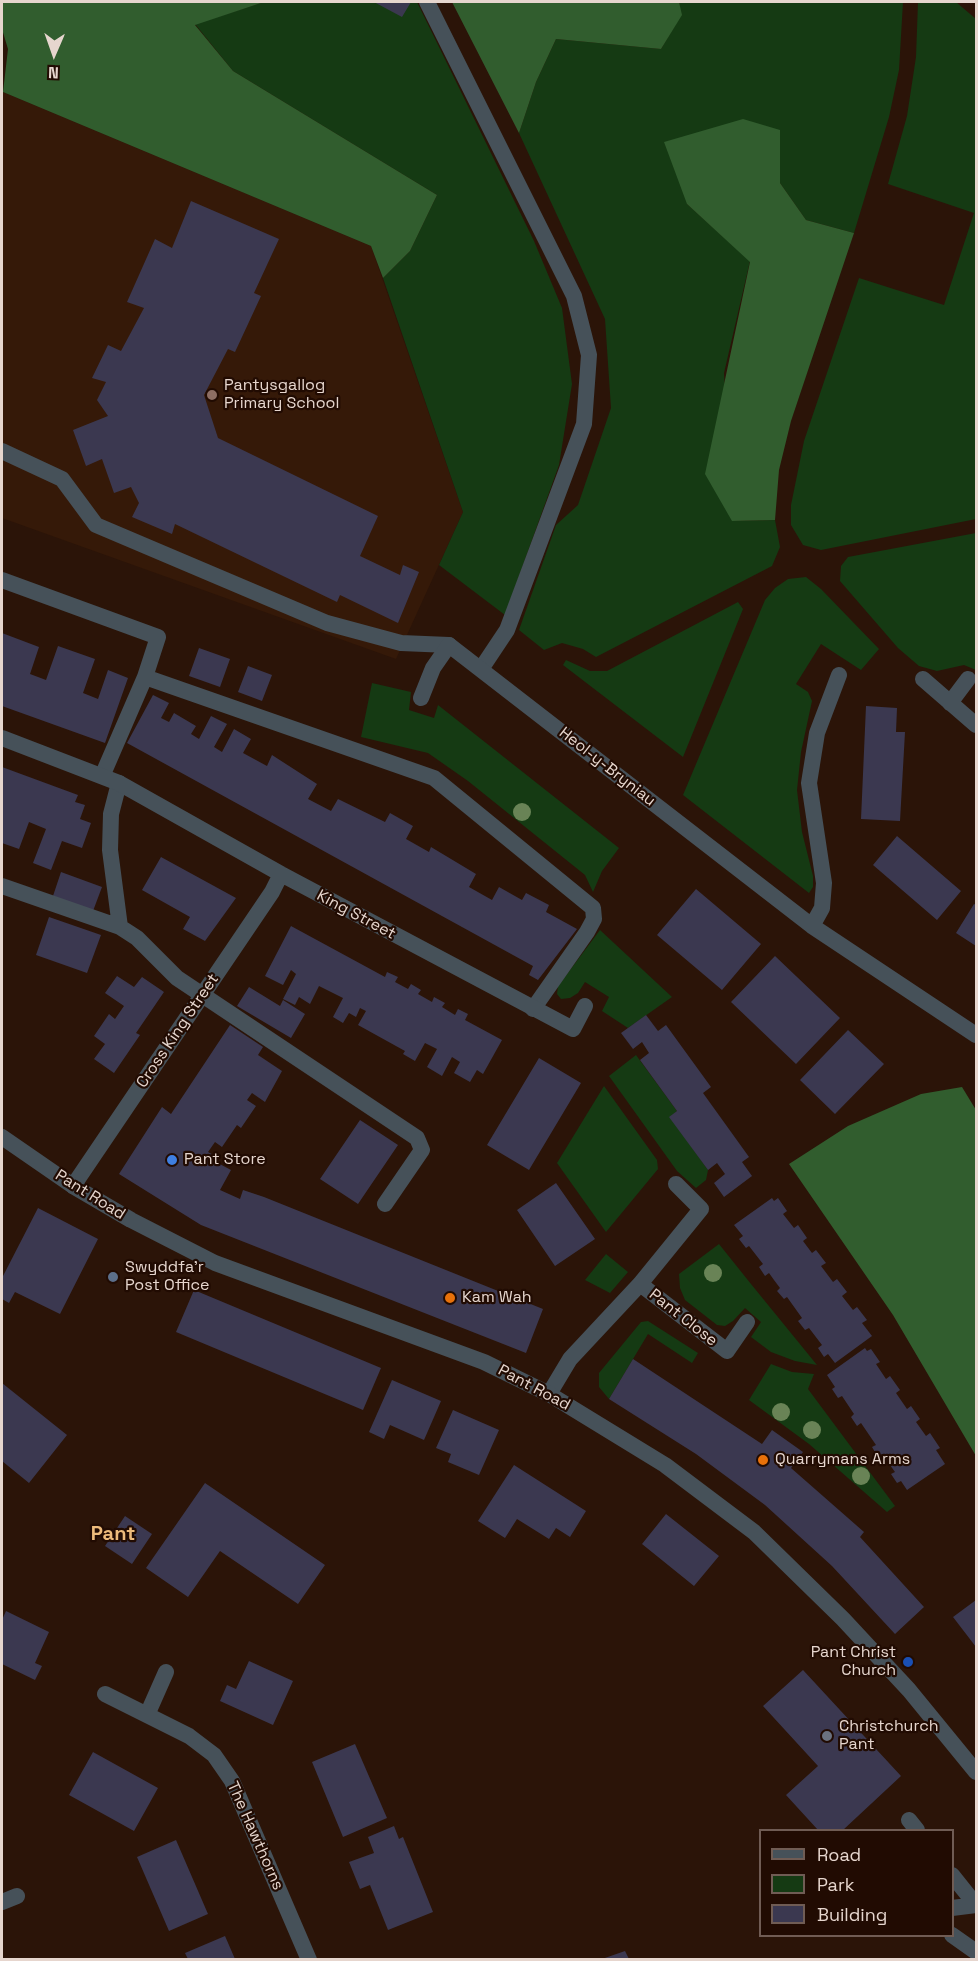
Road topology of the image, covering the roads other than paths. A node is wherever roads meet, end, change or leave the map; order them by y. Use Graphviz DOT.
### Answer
graph roads {
  1 [pos="428,2"];
  2 [pos="2,451"];
  3 [pos="2,580"];
  4 [pos="449,645"];
  5 [pos="481,669"];
  6 [pos="839,675"];
  7 [pos="145,677"];
  8 [pos="923,679"];
  9 [pos="968,679"];
  10 [pos="421,698"];
  11 [pos="950,703"];
  12 [pos="976,725"];
  13 [pos="2,738"];
  14 [pos="103,774"];
  15 [pos="119,783"];
  16 [pos="281,874"];
  17 [pos="2,886"];
  18 [pos="812,926"];
  19 [pos="120,927"];
  20 [pos="202,994"];
  21 [pos="585,1006"];
  22 [pos="533,1009"];
  23 [pos="976,1035"];
  24 [pos="2,1137"];
  25 [pos="676,1184"];
  26 [pos="73,1186"];
  27 [pos="385,1204"];
  28 [pos="640,1284"];
  29 [pos="747,1322"];
  30 [pos="549,1394"];
  31 [pos="166,1672"];
  32 [pos="105,1694"];
  33 [pos="147,1714"];
  34 [pos="976,1772"];
  35 [pos="954,1878"];
  36 [pos="976,1905"];
  37 [pos="954,1908"];
  38 [pos="954,1936"];
  39 [pos="976,1952"];
  40 [pos="309,1959"];
  1 -- 5 [label="street"];
  2 -- 4 [label="street"];
  3 -- 7 [label="street"];
  4 -- 5 [label="street, Heol-y-Bryniau"];
  4 -- 10 [label="street"];
  5 -- 18 [label="street, Heol-y-Bryniau"];
  6 -- 18 [label="street"];
  7 -- 14 [label="street"];
  7 -- 22 [label="street"];
  8 -- 11 [label="street"];
  9 -- 11 [label="street"];
  11 -- 12 [label="street"];
  13 -- 14 [label="street, King Street"];
  14 -- 15 [label="street, King Street"];
  15 -- 16 [label="street, King Street"];
  15 -- 19 [label="street"];
  16 -- 20 [label="street, Cross King Street"];
  16 -- 22 [label="street, King Street"];
  17 -- 19 [label="street"];
  18 -- 23 [label="street, Heol-y-Bryniau"];
  19 -- 20 [label="street"];
  20 -- 26 [label="street, Cross King Street"];
  20 -- 27 [label="street"];
  21 -- 22 [label="street, King Street"];
  24 -- 26 [label="street, Pant Road"];
  25 -- 28 [label="street, Pant Close"];
  26 -- 30 [label="street, Pant Road"];
  28 -- 29 [label="street, Pant Close"];
  28 -- 30 [label="street, Pant Close"];
  30 -- 34 [label="street, Pant Road"];
  31 -- 33 [label="street"];
  32 -- 33 [label="street, The Hawthorns"];
  33 -- 40 [label="street, The Hawthorns"];
  35 -- 36 [label="street"];
  36 -- 37 [label="street"];
  38 -- 39 [label="street"];
}
